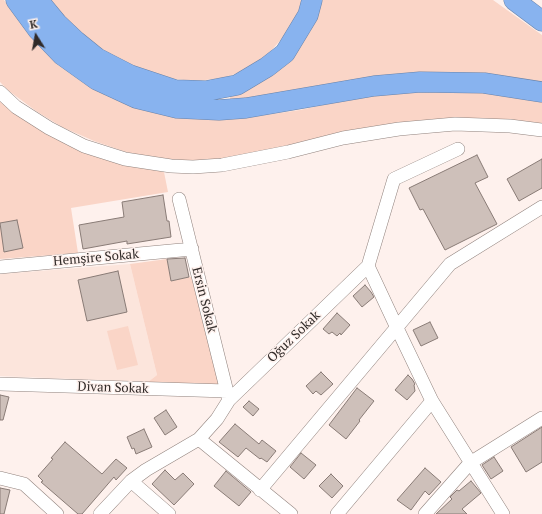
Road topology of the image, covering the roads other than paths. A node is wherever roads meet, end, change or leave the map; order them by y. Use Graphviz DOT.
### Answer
graph roads {
  1 [pos="16,0"];
  2 [pos="38,0"];
  3 [pos="312,0"];
  4 [pos="514,0"];
  5 [pos="542,20"];
  6 [pos="0,92"];
  7 [pos="542,92"];
  8 [pos="542,130"];
  9 [pos="458,149"];
  10 [pos="179,200"];
  11 [pos="542,207"];
  12 [pos="192,249"];
  13 [pos="0,266"];
  14 [pos="368,266"];
  15 [pos="396,328"];
  16 [pos="0,384"];
  17 [pos="228,396"];
  18 [pos="432,401"];
  19 [pos="542,418"];
  20 [pos="199,439"];
  21 [pos="470,463"];
  22 [pos="0,478"];
  23 [pos="131,481"];
  24 [pos="260,490"];
  25 [pos="57,514"];
  26 [pos="100,514"];
  27 [pos="170,514"];
  28 [pos="291,514"];
  29 [pos="337,514"];
  30 [pos="425,514"];
  31 [pos="503,514"];
  1 -- 7 [label="highway"];
  2 -- 3 [label="highway"];
  4 -- 5 [label="highway"];
  6 -- 8 [label="street"];
  9 -- 14 [label="street, Oğuz Sokak"];
  10 -- 12 [label="street, Ersin Sokak"];
  11 -- 15 [label="street"];
  12 -- 13 [label="street, Hemşire Sokak"];
  12 -- 17 [label="street, Ersin Sokak"];
  14 -- 15 [label="street"];
  14 -- 17 [label="street, Oğuz Sokak"];
  15 -- 18 [label="street"];
  15 -- 24 [label="street"];
  16 -- 17 [label="street, Divan Sokak"];
  17 -- 20 [label="street, Oğuz Sokak"];
  18 -- 21 [label="street"];
  18 -- 29 [label="street"];
  19 -- 21 [label="street"];
  20 -- 23 [label="street, Oğuz Sokak"];
  20 -- 24 [label="street"];
  21 -- 30 [label="street"];
  21 -- 31 [label="street"];
  22 -- 25 [label="street"];
  23 -- 26 [label="street, Oğuz Sokak"];
  23 -- 27 [label="street"];
  24 -- 28 [label="street"];
}
